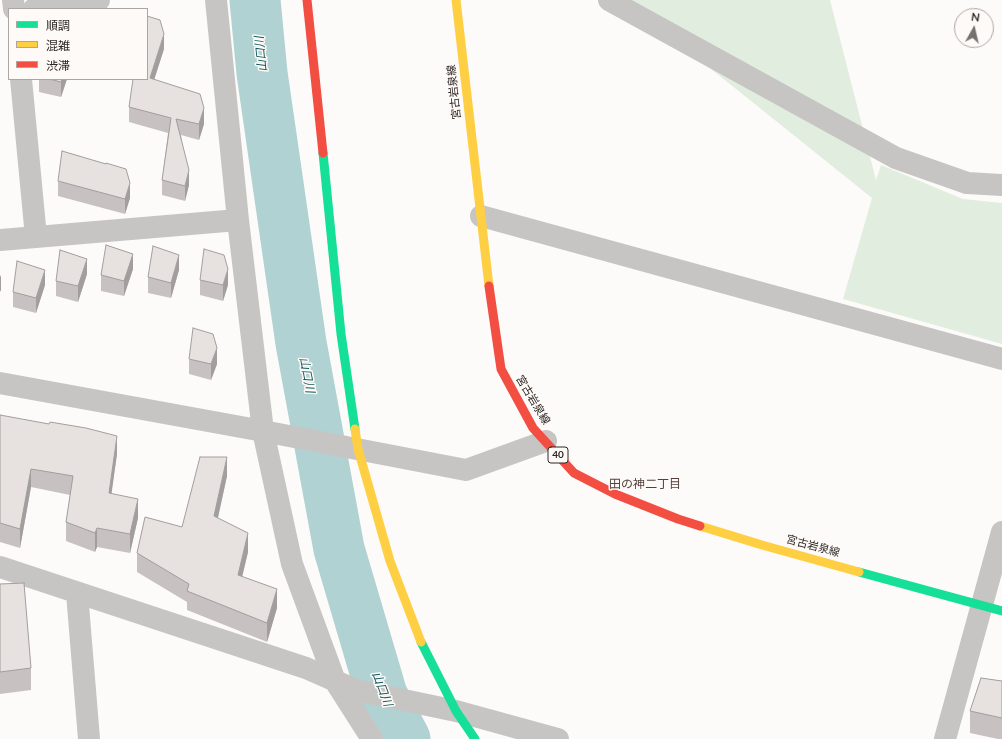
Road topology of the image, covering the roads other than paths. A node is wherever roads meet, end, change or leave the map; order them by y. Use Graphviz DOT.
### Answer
graph roads {
  1 [pos="99,0"];
  2 [pos="216,0"];
  3 [pos="306,0"];
  4 [pos="456,0"];
  5 [pos="609,0"];
  6 [pos="41,8"];
  7 [pos="21,80"];
  8 [pos="1002,185"];
  9 [pos="480,216"];
  10 [pos="238,220"];
  11 [pos="36,237"];
  12 [pos="0,240"];
  13 [pos="1002,359"];
  14 [pos="0,383"];
  15 [pos="263,431"];
  16 [pos="546,441"];
  17 [pos="358,449"];
  18 [pos="1002,532"];
  19 [pos="0,567"];
  20 [pos="77,593"];
  21 [pos="992,608"];
  22 [pos="335,680"];
  23 [pos="456,711"];
  24 [pos="89,739"];
  25 [pos="372,739"];
  26 [pos="475,739"];
  27 [pos="558,739"];
  28 [pos="945,739"];
  1 -- 6 [label="street"];
  2 -- 10 [label="street"];
  3 -- 17 [label="main road"];
  4 -- 9 [label="main road, 宮古岩泉線 / 40"];
  5 -- 8 [label="street"];
  7 -- 11 [label="street"];
  9 -- 13 [label="street"];
  9 -- 16 [label="main road, 宮古岩泉線 / 40"];
  10 -- 11 [label="street"];
  10 -- 15 [label="street"];
  11 -- 12 [label="street"];
  14 -- 15 [label="street"];
  15 -- 17 [label="street"];
  15 -- 22 [label="street"];
  16 -- 17 [label="street"];
  16 -- 21 [label="main road, 宮古岩泉線 / 40"];
  17 -- 23 [label="main road"];
  18 -- 21 [label="street"];
  19 -- 20 [label="street"];
  20 -- 22 [label="street"];
  20 -- 24 [label="street"];
  21 -- 28 [label="street"];
  22 -- 23 [label="street"];
  22 -- 25 [label="street"];
  23 -- 26 [label="main road"];
  23 -- 27 [label="street"];
}
